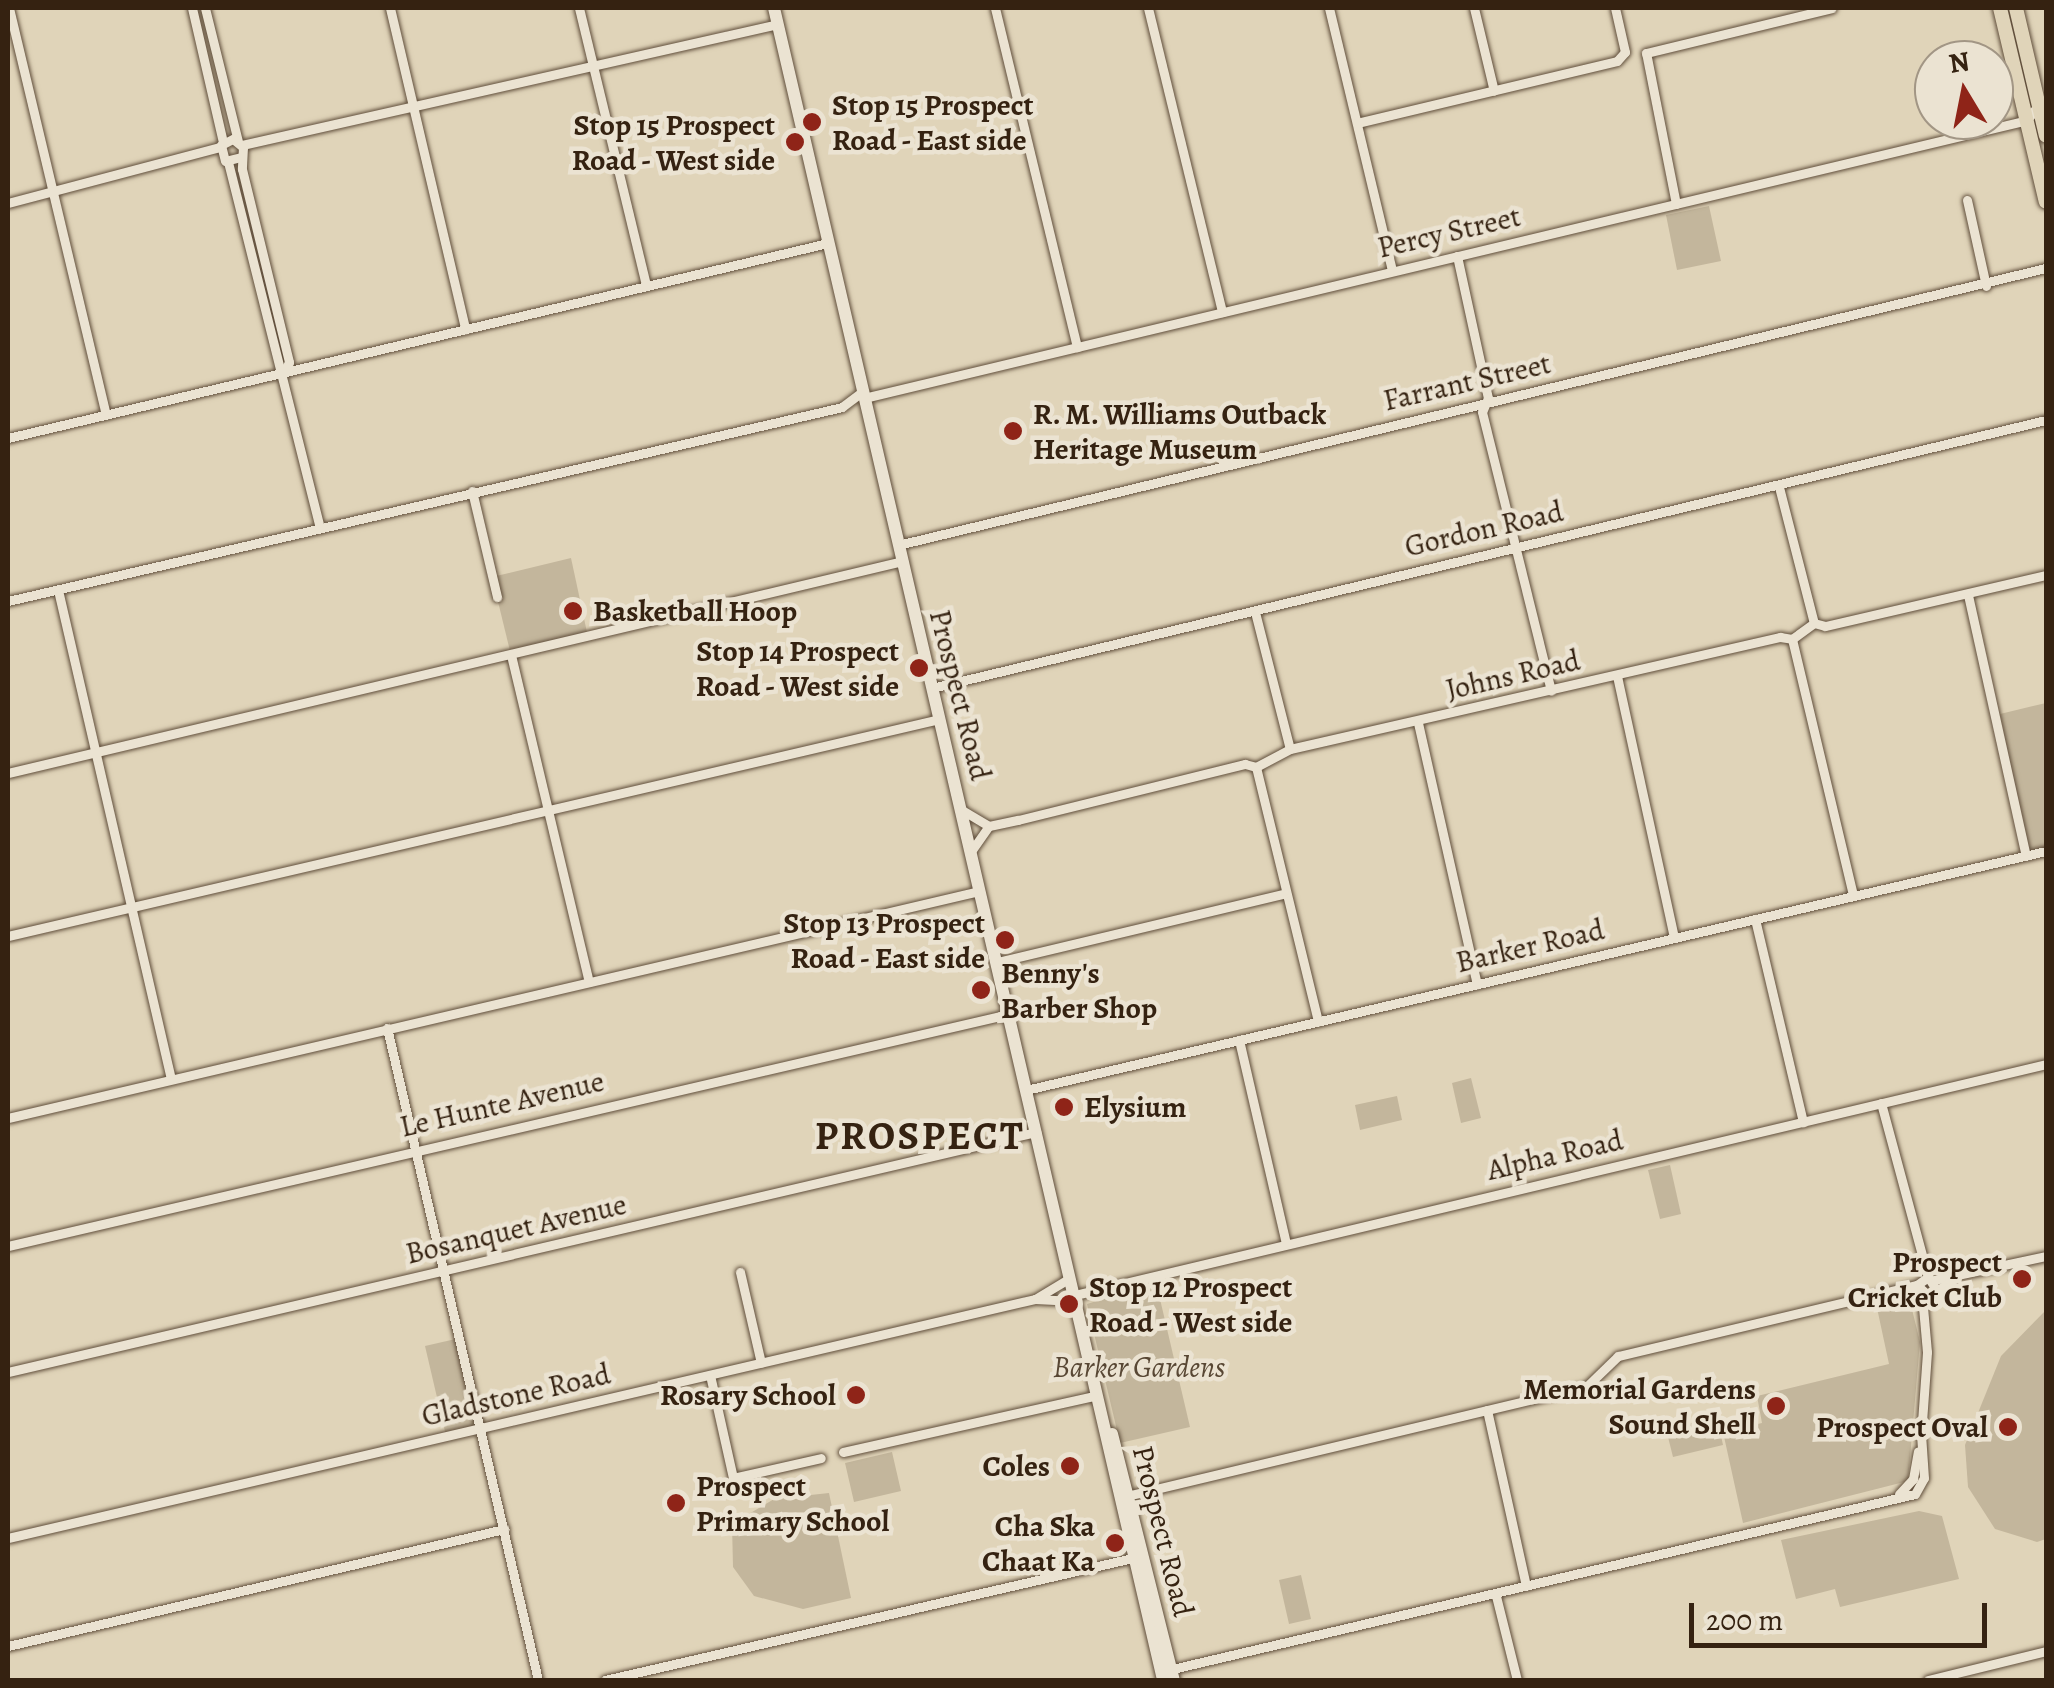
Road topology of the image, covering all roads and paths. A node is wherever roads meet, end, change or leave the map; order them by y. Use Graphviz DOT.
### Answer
graph roads {
  1 [pos="9,8"];
  2 [pos="192,8"];
  3 [pos="204,8"];
  4 [pos="390,8"];
  5 [pos="579,8"];
  6 [pos="774,8"];
  7 [pos="995,8"];
  8 [pos="1148,8"];
  9 [pos="1330,8"];
  10 [pos="1474,8"];
  11 [pos="1615,8"];
  12 [pos="1832,8"];
  13 [pos="2000,8"];
  14 [pos="2016,8"];
  15 [pos="778,24"];
  16 [pos="593,65"];
  17 [pos="1494,90"];
  18 [pos="2039,104"];
  19 [pos="413,107"];
  20 [pos="2026,120"];
  21 [pos="1357,123"];
  22 [pos="2046,128"];
  23 [pos="2033,144"];
  24 [pos="241,149"];
  25 [pos="224,152"];
  26 [pos="51,192"];
  27 [pos="1967,200"];
  28 [pos="2046,202"];
  29 [pos="8,203"];
  30 [pos="1676,204"];
  31 [pos="828,242"];
  32 [pos="1457,256"];
  33 [pos="1392,271"];
  34 [pos="2043,272"];
  35 [pos="646,286"];
  36 [pos="1986,286"];
  37 [pos="1222,312"];
  38 [pos="465,329"];
  39 [pos="1076,347"];
  40 [pos="284,372"];
  41 [pos="864,400"];
  42 [pos="1484,405"];
  43 [pos="842,407"];
  44 [pos="106,414"];
  45 [pos="2046,420"];
  46 [pos="8,438"];
  47 [pos="1779,487"];
  48 [pos="472,491"];
  49 [pos="320,527"];
  50 [pos="898,545"];
  51 [pos="1515,546"];
  52 [pos="902,561"];
  53 [pos="2046,575"];
  54 [pos="58,590"];
  55 [pos="1968,595"];
  56 [pos="496,597"];
  57 [pos="8,601"];
  58 [pos="1255,612"];
  59 [pos="1814,623"];
  60 [pos="1792,639"];
  61 [pos="511,655"];
  62 [pos="1618,676"];
  63 [pos="932,688"];
  64 [pos="1552,691"];
  65 [pos="940,719"];
  66 [pos="1418,723"];
  67 [pos="1290,749"];
  68 [pos="93,753"];
  69 [pos="1256,767"];
  70 [pos="8,772"];
  71 [pos="962,810"];
  72 [pos="549,812"];
  73 [pos="989,826"];
  74 [pos="972,850"];
  75 [pos="2046,851"];
  76 [pos="2026,856"];
  77 [pos="980,891"];
  78 [pos="1283,894"];
  79 [pos="1852,896"];
  80 [pos="132,908"];
  81 [pos="1755,919"];
  82 [pos="8,936"];
  83 [pos="1674,938"];
  84 [pos="997,962"];
  85 [pos="589,982"];
  86 [pos="1477,984"];
  87 [pos="1009,1014"];
  88 [pos="1318,1022"];
  89 [pos="388,1028"];
  90 [pos="1239,1040"];
  91 [pos="2046,1064"];
  92 [pos="171,1079"];
  93 [pos="1026,1090"];
  94 [pos="1881,1103"];
  95 [pos="8,1118"];
  96 [pos="1803,1122"];
  97 [pos="1036,1132"];
  98 [pos="416,1149"];
  99 [pos="1286,1244"];
  100 [pos="8,1246"];
  101 [pos="2046,1256"];
  102 [pos="445,1272"];
  103 [pos="740,1272"];
  104 [pos="1070,1278"];
  105 [pos="1926,1287"];
  106 [pos="1076,1298"];
  107 [pos="1036,1299"];
  108 [pos="761,1363"];
  109 [pos="8,1372"];
  110 [pos="710,1376"];
  111 [pos="1097,1395"];
  112 [pos="1487,1410"];
  113 [pos="480,1428"];
  114 [pos="843,1452"];
  115 [pos="821,1458"];
  116 [pos="1125,1497"];
  117 [pos="504,1529"];
  118 [pos="8,1538"];
  119 [pos="1139,1557"];
  120 [pos="1526,1586"];
  121 [pos="1496,1596"];
  122 [pos="8,1646"];
  123 [pos="2046,1650"];
  124 [pos="1167,1675"];
  125 [pos="1955,1677"];
  126 [pos="538,1680"];
  127 [pos="606,1680"];
  128 [pos="1517,1680"];
  129 [pos="1928,1680"];
  1 -- 26 [label="street"];
  2 -- 25 [label="street"];
  3 -- 24 [label="street"];
  4 -- 19 [label="street"];
  5 -- 16 [label="street"];
  6 -- 15 [label="main road, Prospect Road"];
  7 -- 39 [label="street"];
  8 -- 37 [label="street"];
  9 -- 21 [label="street"];
  10 -- 17 [label="street"];
  11 -- 17 [label="street"];
  12 -- 30 [label="street"];
  13 -- 20 [label="highway"];
  14 -- 18 [label="highway"];
  15 -- 16 [label="street"];
  15 -- 31 [label="main road, Prospect Road"];
  16 -- 19 [label="street"];
  16 -- 35 [label="street"];
  17 -- 21 [label="street"];
  18 -- 20 [label="street"];
  18 -- 22 [label="highway"];
  19 -- 24 [label="street"];
  19 -- 38 [label="street"];
  20 -- 23 [label="highway"];
  20 -- 30 [label="street, Percy Street"];
  21 -- 33 [label="street"];
  22 -- 23 [label="street"];
  23 -- 28 [label="highway"];
  24 -- 25 [label="street"];
  24 -- 25 [label="street"];
  24 -- 40 [label="street"];
  25 -- 26 [label="street"];
  25 -- 40 [label="street"];
  26 -- 29 [label="street"];
  26 -- 44 [label="street"];
  27 -- 36 [label="street"];
  30 -- 32 [label="street, Percy Street"];
  31 -- 35 [label="street"];
  31 -- 41 [label="main road, Prospect Road"];
  32 -- 33 [label="street, Percy Street"];
  32 -- 42 [label="street"];
  33 -- 37 [label="street, Percy Street"];
  34 -- 36 [label="street, Farrant Street"];
  35 -- 38 [label="street"];
  36 -- 42 [label="street, Farrant Street"];
  37 -- 39 [label="street, Percy Street"];
  38 -- 40 [label="street"];
  39 -- 41 [label="street, Percy Street"];
  40 -- 44 [label="street"];
  40 -- 49 [label="street"];
  41 -- 43 [label="street"];
  41 -- 43 [label="street"];
  41 -- 50 [label="main road, Prospect Road"];
  42 -- 50 [label="street, Farrant Street"];
  42 -- 51 [label="street"];
  43 -- 48 [label="street"];
  44 -- 46 [label="street"];
  45 -- 47 [label="street, Gordon Road"];
  47 -- 51 [label="street, Gordon Road"];
  47 -- 59 [label="street"];
  48 -- 49 [label="street"];
  48 -- 56 [label="street"];
  49 -- 54 [label="street"];
  50 -- 52 [label="main road, Prospect Road"];
  51 -- 58 [label="street, Gordon Road"];
  51 -- 64 [label="street"];
  52 -- 61 [label="street"];
  52 -- 63 [label="main road, Prospect Road"];
  53 -- 55 [label="street, Johns Road"];
  54 -- 57 [label="street"];
  54 -- 68 [label="street"];
  55 -- 59 [label="street, Johns Road"];
  55 -- 76 [label="street"];
  58 -- 63 [label="street, Gordon Road"];
  58 -- 67 [label="street"];
  59 -- 60 [label="street, Johns Road"];
  60 -- 62 [label="street, Johns Road"];
  60 -- 79 [label="street"];
  61 -- 68 [label="street"];
  61 -- 72 [label="street"];
  62 -- 64 [label="street, Johns Road"];
  62 -- 83 [label="street"];
  63 -- 65 [label="main road, Prospect Road"];
  64 -- 66 [label="street, Johns Road"];
  65 -- 71 [label="main road, Prospect Road"];
  65 -- 72 [label="street"];
  66 -- 67 [label="street, Johns Road"];
  66 -- 86 [label="street"];
  67 -- 69 [label="street, Johns Road"];
  68 -- 70 [label="street"];
  68 -- 80 [label="street"];
  69 -- 73 [label="street, Johns Road"];
  69 -- 78 [label="street"];
  71 -- 73 [label="street"];
  71 -- 74 [label="main road, Prospect Road"];
  72 -- 80 [label="street"];
  72 -- 85 [label="street"];
  73 -- 74 [label="street"];
  74 -- 77 [label="main road, Prospect Road"];
  75 -- 76 [label="street, Barker Road"];
  76 -- 79 [label="street, Barker Road"];
  77 -- 84 [label="main road, Prospect Road"];
  77 -- 85 [label="street"];
  78 -- 84 [label="street"];
  78 -- 88 [label="street"];
  79 -- 81 [label="street, Barker Road"];
  80 -- 82 [label="street"];
  80 -- 92 [label="street"];
  81 -- 83 [label="street, Barker Road"];
  81 -- 96 [label="street"];
  83 -- 86 [label="street, Barker Road"];
  84 -- 87 [label="main road, Prospect Road"];
  85 -- 89 [label="street"];
  86 -- 88 [label="street, Barker Road"];
  87 -- 93 [label="main road, Prospect Road"];
  87 -- 98 [label="street, Le Hunte Avenue"];
  88 -- 90 [label="street, Barker Road"];
  89 -- 92 [label="street"];
  89 -- 98 [label="street"];
  90 -- 93 [label="street, Barker Road"];
  90 -- 99 [label="street"];
  91 -- 94 [label="street, Alpha Road"];
  92 -- 95 [label="street"];
  93 -- 97 [label="main road, Prospect Road"];
  94 -- 96 [label="street, Alpha Road"];
  94 -- 105 [label="street"];
  96 -- 99 [label="street, Alpha Road"];
  97 -- 102 [label="street, Bosanquet Avenue"];
  97 -- 104 [label="main road, Prospect Road"];
  98 -- 100 [label="street, Le Hunte Avenue"];
  98 -- 102 [label="street"];
  99 -- 106 [label="street, Alpha Road"];
  101 -- 105 [label="street"];
  102 -- 109 [label="street, Bosanquet Avenue"];
  102 -- 113 [label="street"];
  103 -- 108 [label="street"];
  104 -- 106 [label="main road, Prospect Road"];
  104 -- 107 [label="street, Gladstone Road"];
  105 -- 112 [label="street"];
  105 -- 120 [label="street"];
  106 -- 107 [label="street, Gladstone Road"];
  106 -- 111 [label="main road, Prospect Road"];
  107 -- 108 [label="street, Gladstone Road"];
  108 -- 110 [label="street, Gladstone Road"];
  110 -- 113 [label="street, Gladstone Road"];
  110 -- 115 [label="street"];
  111 -- 114 [label="street"];
  111 -- 116 [label="main road, Prospect Road"];
  112 -- 116 [label="street"];
  112 -- 120 [label="street"];
  113 -- 117 [label="street"];
  113 -- 118 [label="street, Gladstone Road"];
  116 -- 119 [label="main road, Prospect Road"];
  117 -- 122 [label="street"];
  117 -- 126 [label="street"];
  119 -- 124 [label="main road, Prospect Road"];
  119 -- 127 [label="street"];
  120 -- 121 [label="street"];
  121 -- 124 [label="street"];
  121 -- 128 [label="street"];
  123 -- 125 [label="street"];
  125 -- 129 [label="street"];
}
